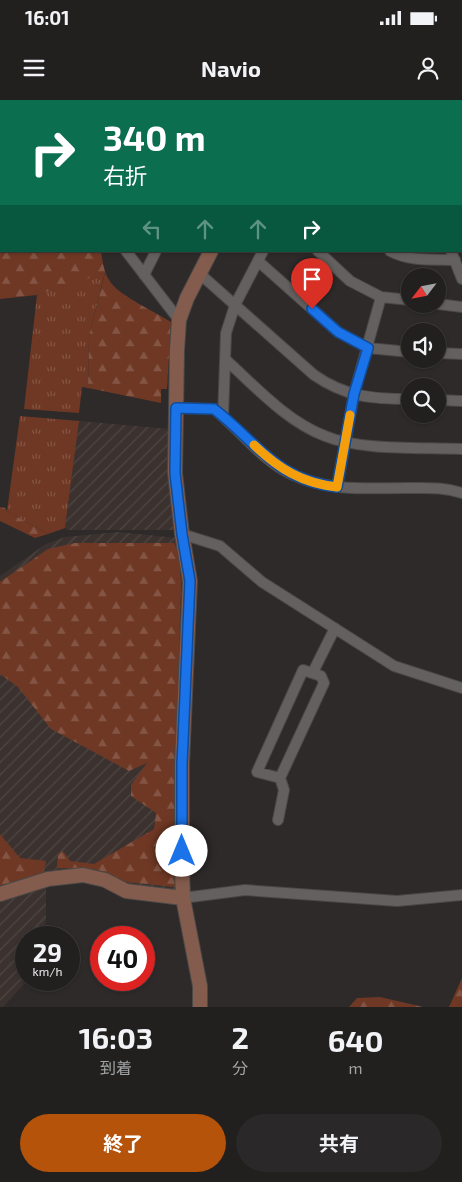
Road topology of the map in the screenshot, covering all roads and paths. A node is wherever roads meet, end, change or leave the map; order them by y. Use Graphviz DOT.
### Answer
graph roads {
  1 [pos="127,252"];
  2 [pos="156,252"];
  3 [pos="211,252"];
  4 [pos="262,252"];
  5 [pos="319,252"];
  6 [pos="392,252"];
  7 [pos="453,256"];
  8 [pos="258,261"];
  9 [pos="200,274"];
  10 [pos="144,275"];
  11 [pos="462,278"];
  12 [pos="381,297"];
  13 [pos="401,299"];
  14 [pos="235,305"];
  15 [pos="446,305"];
  16 [pos="462,306"];
  17 [pos="178,320"];
  18 [pos="368,348"];
  19 [pos="401,351"];
  20 [pos="446,353"];
  21 [pos="462,354"];
  22 [pos="226,360"];
  23 [pos="354,394"];
  24 [pos="401,400"];
  25 [pos="446,400"];
  26 [pos="462,400"];
  27 [pos="176,408"];
  28 [pos="223,417"];
  29 [pos="345,442"];
  30 [pos="462,448"];
  31 [pos="337,487"];
  32 [pos="462,493"];
  33 [pos="182,534"];
  34 [pos="335,628"];
  35 [pos="313,672"];
  36 [pos="462,688"];
  37 [pos="280,778"];
  38 [pos="278,820"];
  39 [pos="0,894"];
  40 [pos="462,895"];
  41 [pos="183,898"];
  42 [pos="200,1007"];
  1 -- 10 [label="street"];
  2 -- 10 [label="street"];
  3 -- 9 [label="street"];
  4 -- 8 [label="street"];
  5 -- 12 [label="street"];
  6 -- 7 [label="street"];
  7 -- 11 [label="street"];
  8 -- 14 [label="street"];
  8 -- 18 [label="street"];
  9 -- 14 [label="street"];
  9 -- 17 [label="street"];
  10 -- 17 [label="street"];
  12 -- 13 [label="street"];
  12 -- 18 [label="street"];
  14 -- 22 [label="street"];
  14 -- 23 [label="street"];
  15 -- 16 [label="street"];
  17 -- 27 [label="street"];
  18 -- 19 [label="street"];
  18 -- 23 [label="street"];
  20 -- 21 [label="street"];
  22 -- 28 [label="street"];
  22 -- 29 [label="street"];
  23 -- 24 [label="street"];
  23 -- 29 [label="street"];
  25 -- 26 [label="street"];
  27 -- 28 [label="street"];
  27 -- 33 [label="street"];
  28 -- 31 [label="street"];
  29 -- 30 [label="street"];
  29 -- 31 [label="street"];
  31 -- 32 [label="street"];
  33 -- 34 [label="street"];
  33 -- 41 [label="street"];
  34 -- 35 [label="street"];
  34 -- 36 [label="street"];
  35 -- 37 [label="street"];
  35 -- 37 [label="street"];
  37 -- 38 [label="street"];
  39 -- 41 [label="street"];
  40 -- 41 [label="street"];
  41 -- 42 [label="street"];
}
